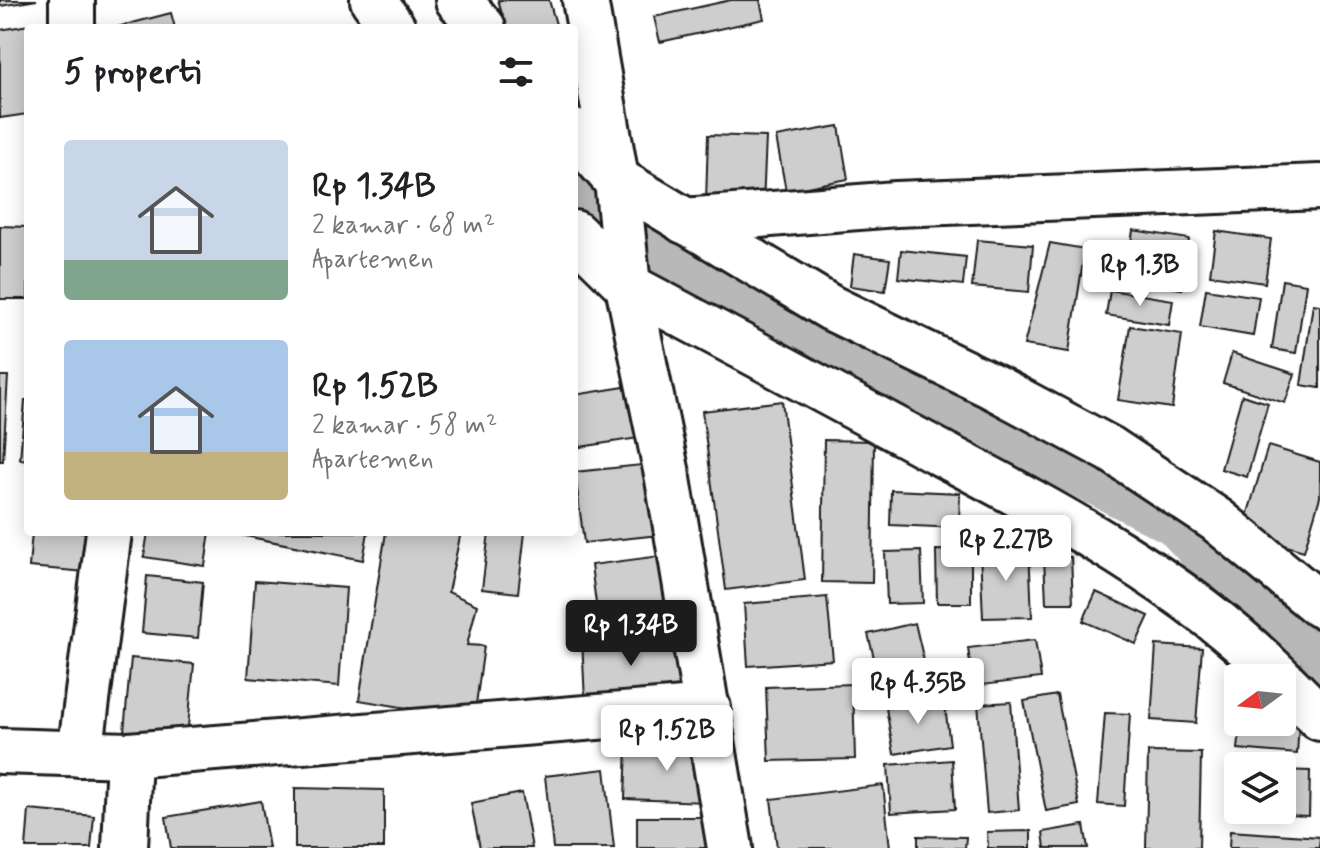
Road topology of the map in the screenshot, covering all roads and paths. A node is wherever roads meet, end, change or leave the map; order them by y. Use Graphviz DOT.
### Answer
graph roads {
  1 [pos="72,0"];
  2 [pos="373,0"];
  3 [pos="458,0"];
  4 [pos="585,0"];
  5 [pos="72,24"];
  6 [pos="390,24"];
  7 [pos="479,24"];
  8 [pos="578,137"];
  9 [pos="616,184"];
  10 [pos="1320,187"];
  11 [pos="684,221"];
  12 [pos="578,236"];
  13 [pos="628,276"];
  14 [pos="108,536"];
  15 [pos="1320,605"];
  16 [pos="1266,664"];
  17 [pos="1296,694"];
  18 [pos="708,708"];
  19 [pos="1320,718"];
  20 [pos="0,751"];
  21 [pos="80,754"];
  22 [pos="129,755"];
  23 [pos="125,848"];
  24 [pos="730,848"];
  1 -- 5 [label="street"];
  2 -- 6 [label="street"];
  3 -- 7 [label="street"];
  4 -- 9 [label="street"];
  8 -- 9 [label="street"];
  9 -- 11 [label="street"];
  9 -- 13 [label="street"];
  10 -- 11 [label="street"];
  11 -- 15 [label="street"];
  12 -- 13 [label="street"];
  13 -- 16 [label="street"];
  13 -- 18 [label="street"];
  14 -- 21 [label="street"];
  17 -- 19 [label="street"];
  18 -- 22 [label="street"];
  18 -- 24 [label="street"];
  20 -- 21 [label="street"];
  21 -- 22 [label="street"];
  22 -- 23 [label="street"];
}
